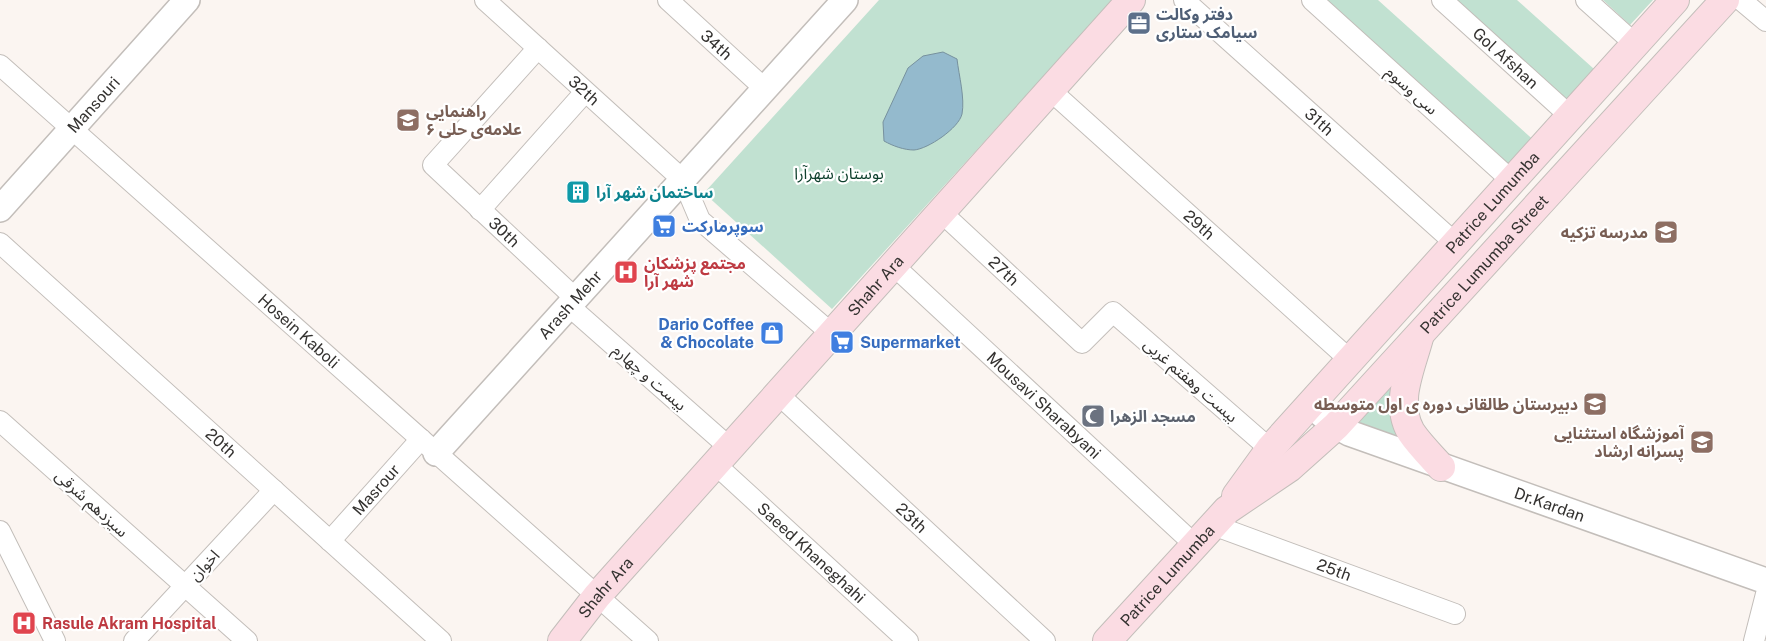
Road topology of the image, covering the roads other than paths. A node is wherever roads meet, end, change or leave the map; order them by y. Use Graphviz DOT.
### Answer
graph roads {
  1 [pos="186,0"];
  2 [pos="485,0"];
  3 [pos="668,0"];
  4 [pos="845,0"];
  5 [pos="1131,0"];
  6 [pos="1184,0"];
  7 [pos="1312,0"];
  8 [pos="1442,0"];
  9 [pos="1586,0"];
  10 [pos="1675,0"];
  11 [pos="1725,0"];
  12 [pos="1741,0"];
  13 [pos="1766,21"];
  14 [pos="1635,44"];
  15 [pos="538,48"];
  16 [pos="0,65"];
  17 [pos="765,88"];
  18 [pos="1050,90"];
  19 [pos="586,92"];
  20 [pos="1570,116"];
  21 [pos="72,129"];
  22 [pos="683,180"];
  23 [pos="1512,180"];
  24 [pos="1490,204"];
  25 [pos="0,209"];
  26 [pos="480,210"];
  27 [pos="941,212"];
  28 [pos="1516,228"];
  29 [pos="0,243"];
  30 [pos="1455,243"];
  31 [pos="893,265"];
  32 [pos="572,302"];
  33 [pos="1421,332"];
  34 [pos="832,334"];
  35 [pos="1082,343"];
  36 [pos="1350,360"];
  37 [pos="778,394"];
  38 [pos="1310,405"];
  39 [pos="0,420"];
  40 [pos="1336,426"];
  41 [pos="428,446"];
  42 [pos="1270,449"];
  43 [pos="723,456"];
  44 [pos="1441,467"];
  45 [pos="274,490"];
  46 [pos="1211,526"];
  47 [pos="0,531"];
  48 [pos="330,541"];
  49 [pos="1766,581"];
  50 [pos="185,586"];
  51 [pos="1766,594"];
  52 [pos="597,596"];
  53 [pos="1454,614"];
  54 [pos="55,641"];
  55 [pos="134,641"];
  56 [pos="247,641"];
  57 [pos="441,641"];
  58 [pos="562,641"];
  59 [pos="648,641"];
  60 [pos="908,641"];
  61 [pos="1045,641"];
  62 [pos="1107,641"];
  63 [pos="1754,641"];
  1 -- 21 [label="street, Mansouri"];
  2 -- 15 [label="street, 32th"];
  3 -- 17 [label="street, 34th"];
  4 -- 17 [label="street, Arash Mehr"];
  5 -- 18 [label="main road, Shahr Ara"];
  6 -- 30 [label="street, 31th"];
  7 -- 23 [label="street, سی وسوم"];
  8 -- 20 [label="street, Gol Afshan"];
  9 -- 14 [label="street"];
  10 -- 14 [label="main road, Patrice Lumumba"];
  11 -- 28 [label="main road, Patrice Lumumba Street"];
  12 -- 13 [label="street"];
  14 -- 20 [label="main road, Patrice Lumumba"];
  15 -- 19 [label="street, 32th"];
  15 -- 26 [label="street, 30th"];
  16 -- 21 [label="street, Hosein Kaboli"];
  17 -- 22 [label="street, Arash Mehr"];
  18 -- 27 [label="main road, Shahr Ara"];
  18 -- 36 [label="street, 29th"];
  19 -- 22 [label="street, 32th"];
  19 -- 26 [label="street"];
  20 -- 23 [label="main road, Patrice Lumumba"];
  21 -- 25 [label="street, Mansouri"];
  21 -- 41 [label="street, Hosein Kaboli"];
  22 -- 32 [label="street, Arash Mehr"];
  22 -- 34 [label="street"];
  23 -- 24 [label="main road, Patrice Lumumba"];
  24 -- 28 [label="main road"];
  24 -- 30 [label="main road, Patrice Lumumba"];
  26 -- 32 [label="street, 30th"];
  27 -- 31 [label="main road, Shahr Ara"];
  27 -- 35 [label="street, 27th"];
  28 -- 33 [label="main road, Patrice Lumumba Street"];
  29 -- 45 [label="street, 20th"];
  30 -- 36 [label="main road, Patrice Lumumba"];
  31 -- 34 [label="main road, Shahr Ara"];
  31 -- 46 [label="street, Mousavi Sharabyani"];
  32 -- 41 [label="street, Arash Mehr"];
  32 -- 43 [label="street, بیست و چهارم"];
  33 -- 40 [label="main road, Patrice Lumumba Street"];
  33 -- 44 [label="main road"];
  34 -- 37 [label="main road, Shahr Ara"];
  35 -- 42 [label="street, بیست وهفتم غربی"];
  36 -- 38 [label="main road, Patrice Lumumba"];
  37 -- 43 [label="main road, Shahr Ara"];
  37 -- 61 [label="street, 23th"];
  38 -- 40 [label="street, Dr.Kardan"];
  38 -- 42 [label="main road, Patrice Lumumba"];
  39 -- 50 [label="street, سیزدهم شرقی"];
  40 -- 44 [label="street, Dr.Kardan"];
  40 -- 46 [label="main road, Patrice Lumumba Street"];
  41 -- 48 [label="street, Masrour"];
  41 -- 52 [label="street, Hosein Kaboli"];
  42 -- 46 [label="main road, Patrice Lumumba"];
  43 -- 52 [label="main road, Shahr Ara"];
  43 -- 60 [label="street, Saeed Khaneghahi"];
  44 -- 49 [label="street, Dr.Kardan"];
  45 -- 48 [label="street, 20th"];
  45 -- 50 [label="street, اخوان"];
  46 -- 53 [label="street, 25th"];
  46 -- 62 [label="main road, Patrice Lumumba"];
  47 -- 54 [label="street"];
  48 -- 57 [label="street, 20th"];
  50 -- 55 [label="street, اخوان"];
  50 -- 56 [label="street, سیزدهم شرقی"];
  51 -- 63 [label="street"];
  52 -- 58 [label="main road, Shahr Ara"];
  52 -- 59 [label="street, Hosein Kaboli"];
}
